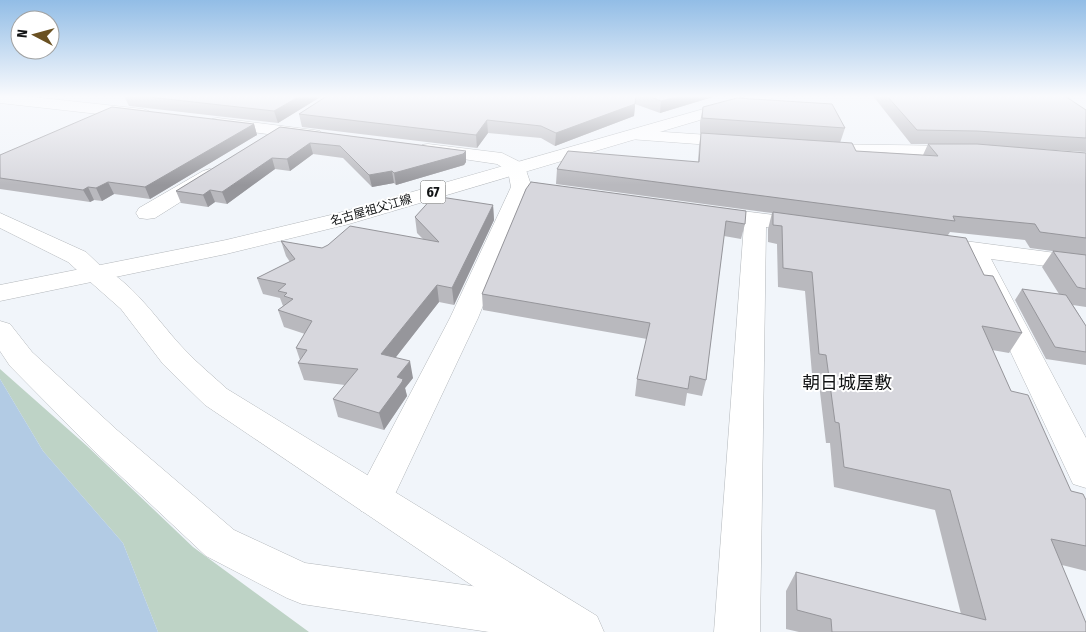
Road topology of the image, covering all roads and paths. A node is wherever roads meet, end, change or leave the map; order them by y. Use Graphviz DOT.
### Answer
graph roads {
  1 [pos="238,125"];
  2 [pos="290,125"];
  3 [pos="664,125"];
  4 [pos="282,130"];
  5 [pos="635,134"];
  6 [pos="335,137"];
  7 [pos="755,144"];
  8 [pos="257,146"];
  9 [pos="410,147"];
  10 [pos="804,148"];
  11 [pos="981,151"];
  12 [pos="223,167"];
  13 [pos="519,178"];
  14 [pos="580,195"];
  15 [pos="687,210"];
  16 [pos="147,213"];
  17 [pos="755,219"];
  18 [pos="0,220"];
  19 [pos="831,230"];
  20 [pos="917,241"];
  21 [pos="974,249"];
  22 [pos="1086,264"];
  23 [pos="96,274"];
  24 [pos="0,293"];
  25 [pos="0,330"];
  26 [pos="1086,473"];
  27 [pos="374,499"];
  28 [pos="573,627"];
  29 [pos="737,632"];
  1 -- 4 [label="street"];
  2 -- 4 [label="street"];
  3 -- 5 [label="street, 名古屋祖父江線 / 67"];
  4 -- 6 [label="street"];
  4 -- 8 [label="street"];
  5 -- 7 [label="street"];
  5 -- 13 [label="street, 名古屋祖父江線 / 67"];
  9 -- 13 [label="street"];
  10 -- 11 [label="street"];
  12 -- 16 [label="street"];
  13 -- 14 [label="street"];
  13 -- 23 [label="street, 名古屋祖父江線 / 67"];
  13 -- 27 [label="street"];
  15 -- 17 [label="street"];
  17 -- 19 [label="street"];
  17 -- 29 [label="street"];
  18 -- 23 [label="street"];
  20 -- 21 [label="street"];
  21 -- 22 [label="street"];
  21 -- 26 [label="street"];
  23 -- 24 [label="street, 名古屋祖父江線 / 67"];
  23 -- 27 [label="street"];
  25 -- 28 [label="street"];
  27 -- 28 [label="street"];
}
